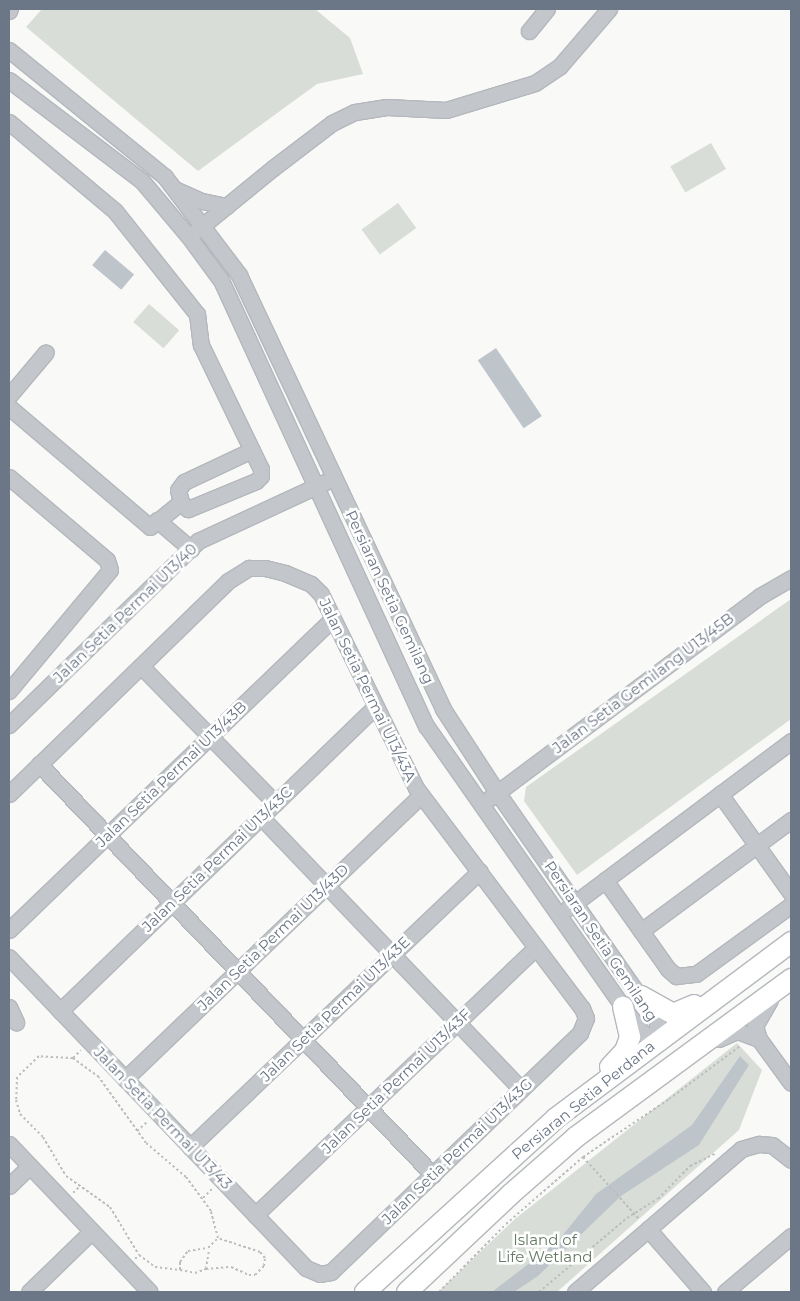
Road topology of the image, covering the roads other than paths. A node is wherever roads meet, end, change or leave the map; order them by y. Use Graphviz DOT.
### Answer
graph roads {
  1 [pos="547,9"];
  2 [pos="609,9"];
  3 [pos="529,31"];
  4 [pos="9,50"];
  5 [pos="9,80"];
  6 [pos="9,122"];
  7 [pos="174,189"];
  8 [pos="226,206"];
  9 [pos="203,224"];
  10 [pos="189,237"];
  11 [pos="218,245"];
  12 [pos="46,352"];
  13 [pos="9,396"];
  14 [pos="9,407"];
  15 [pos="252,450"];
  16 [pos="9,478"];
  17 [pos="334,478"];
  18 [pos="316,487"];
  19 [pos="180,502"];
  20 [pos="154,524"];
  21 [pos="191,549"];
  22 [pos="791,578"];
  23 [pos="332,618"];
  24 [pos="141,666"];
  25 [pos="9,691"];
  26 [pos="374,708"];
  27 [pos="9,725"];
  28 [pos="210,736"];
  29 [pos="791,741"];
  30 [pos="39,764"];
  31 [pos="497,792"];
  32 [pos="9,794"];
  33 [pos="720,794"];
  34 [pos="421,795"];
  35 [pos="275,803"];
  36 [pos="482,805"];
  37 [pos="261,817"];
  38 [pos="791,820"];
  39 [pos="108,835"];
  40 [pos="757,845"];
  41 [pos="480,871"];
  42 [pos="605,880"];
  43 [pos="326,886"];
  44 [pos="791,893"];
  45 [pos="575,902"];
  46 [pos="172,903"];
  47 [pos="791,905"];
  48 [pos="559,914"];
  49 [pos="9,930"];
  50 [pos="641,931"];
  51 [pos="791,942"];
  52 [pos="536,948"];
  53 [pos="392,954"];
  54 [pos="11,963"];
  55 [pos="238,971"];
  56 [pos="791,978"];
  57 [pos="734,982"];
  58 [pos="641,996"];
  59 [pos="623,1007"];
  60 [pos="9,1008"];
  61 [pos="60,1010"];
  62 [pos="586,1018"];
  63 [pos="16,1022"];
  64 [pos="457,1022"];
  65 [pos="755,1037"];
  66 [pos="303,1039"];
  67 [pos="658,1040"];
  68 [pos="670,1067"];
  69 [pos="125,1079"];
  70 [pos="791,1083"];
  71 [pos="521,1089"];
  72 [pos="576,1103"];
  73 [pos="368,1107"];
  74 [pos="576,1138"];
  75 [pos="9,1144"];
  76 [pos="190,1147"];
  77 [pos="791,1160"];
  78 [pos="30,1166"];
  79 [pos="433,1175"];
  80 [pos="9,1186"];
  81 [pos="255,1215"];
  82 [pos="648,1229"];
  83 [pos="91,1232"];
  84 [pos="791,1236"];
  85 [pos="414,1245"];
  86 [pos="320,1274"];
  87 [pos="29,1292"];
  88 [pos="150,1292"];
  89 [pos="364,1292"];
  90 [pos="376,1292"];
  91 [pos="408,1292"];
  92 [pos="574,1292"];
  93 [pos="702,1292"];
  94 [pos="725,1292"];
  1 -- 3 [label="street"];
  2 -- 8 [label="street"];
  4 -- 7 [label="street, Persiaran Setia Gemilang"];
  5 -- 10 [label="street, Persiaran Setia Gemilang"];
  6 -- 15 [label="street"];
  7 -- 8 [label="street"];
  7 -- 9 [label="street, Persiaran Setia Gemilang"];
  8 -- 9 [label="street"];
  8 -- 11 [label="street"];
  9 -- 10 [label="street"];
  9 -- 11 [label="street, Persiaran Setia Gemilang"];
  10 -- 18 [label="street, Persiaran Setia Gemilang"];
  11 -- 17 [label="street, Persiaran Setia Gemilang"];
  12 -- 13 [label="street"];
  14 -- 20 [label="street"];
  15 -- 19 [label="street"];
  15 -- 19 [label="street"];
  16 -- 25 [label="street"];
  17 -- 18 [label="street, Jalan Setia Permai U13/40"];
  17 -- 31 [label="street, Persiaran Setia Gemilang"];
  18 -- 21 [label="street, Jalan Setia Permai U13/40"];
  18 -- 36 [label="street, Persiaran Setia Gemilang"];
  19 -- 20 [label="street"];
  20 -- 21 [label="street"];
  21 -- 27 [label="street, Jalan Setia Permai U13/40"];
  22 -- 31 [label="street, Jalan Setia Gemilang U13/45B"];
  23 -- 24 [label="street, Jalan Setia Permai U13/43A"];
  23 -- 26 [label="street, Jalan Setia Permai U13/43A"];
  23 -- 28 [label="street, Jalan Setia Permai U13/43B"];
  24 -- 28 [label="street"];
  24 -- 30 [label="street, Jalan Setia Permai U13/43A"];
  26 -- 34 [label="street, Jalan Setia Permai U13/43A"];
  26 -- 35 [label="street, Jalan Setia Permai U13/43C"];
  28 -- 35 [label="street"];
  28 -- 39 [label="street, Jalan Setia Permai U13/43B"];
  29 -- 33 [label="street"];
  30 -- 32 [label="street, Jalan Setia Permai U13/43A"];
  30 -- 39 [label="street"];
  31 -- 36 [label="street, Jalan Setia Gemilang U13/45B"];
  31 -- 45 [label="street, Persiaran Setia Gemilang"];
  33 -- 40 [label="street"];
  33 -- 42 [label="street"];
  34 -- 41 [label="street, Jalan Setia Permai U13/43A"];
  34 -- 43 [label="street, Jalan Setia Permai U13/43D"];
  35 -- 37 [label="street, Jalan Setia Permai U13/43C"];
  36 -- 48 [label="street, Persiaran Setia Gemilang"];
  37 -- 43 [label="street"];
  37 -- 46 [label="street, Jalan Setia Permai U13/43C"];
  38 -- 40 [label="street"];
  39 -- 46 [label="street"];
  39 -- 49 [label="street, Jalan Setia Permai U13/43B"];
  40 -- 44 [label="street"];
  40 -- 50 [label="street"];
  41 -- 52 [label="street, Jalan Setia Permai U13/43A"];
  41 -- 53 [label="street, Jalan Setia Permai U13/43E"];
  42 -- 45 [label="street"];
  42 -- 50 [label="street"];
  43 -- 53 [label="street"];
  43 -- 55 [label="street, Jalan Setia Permai U13/43D"];
  45 -- 48 [label="street"];
  45 -- 58 [label="street, Persiaran Setia Gemilang"];
  46 -- 55 [label="street"];
  46 -- 61 [label="street, Jalan Setia Permai U13/43C"];
  47 -- 50 [label="street"];
  48 -- 59 [label="street, Persiaran Setia Gemilang"];
  51 -- 57 [label="main road, Persiaran Setia Perdana"];
  52 -- 62 [label="street, Jalan Setia Permai U13/43A"];
  52 -- 64 [label="street, Jalan Setia Permai U13/43F"];
  53 -- 64 [label="street"];
  53 -- 66 [label="street, Jalan Setia Permai U13/43E"];
  54 -- 61 [label="street, Jalan Setia Permai U13/43"];
  55 -- 66 [label="street"];
  55 -- 69 [label="street, Jalan Setia Permai U13/43D"];
  56 -- 65 [label="street"];
  56 -- 67 [label="main road"];
  56 -- 68 [label="main road, Persiaran Setia Perdana"];
  57 -- 58 [label="main road"];
  57 -- 67 [label="main road, Persiaran Setia Perdana"];
  58 -- 67 [label="street, Persiaran Setia Gemilang"];
  59 -- 67 [label="street, Persiaran Setia Gemilang"];
  59 -- 72 [label="main road"];
  60 -- 63 [label="street"];
  61 -- 69 [label="street, Jalan Setia Permai U13/43"];
  62 -- 71 [label="street, Jalan Setia Permai U13/43G"];
  64 -- 71 [label="street"];
  64 -- 73 [label="street, Jalan Setia Permai U13/43F"];
  65 -- 68 [label="street"];
  65 -- 70 [label="street"];
  66 -- 73 [label="street"];
  66 -- 76 [label="street, Jalan Setia Permai U13/43E"];
  67 -- 72 [label="main road, Persiaran Setia Perdana"];
  67 -- 74 [label="main road"];
  68 -- 74 [label="main road, Persiaran Setia Perdana"];
  69 -- 76 [label="street, Jalan Setia Permai U13/43"];
  71 -- 79 [label="street, Jalan Setia Permai U13/43G"];
  72 -- 85 [label="main road, Persiaran Setia Perdana"];
  73 -- 79 [label="street"];
  73 -- 81 [label="street, Jalan Setia Permai U13/43F"];
  74 -- 91 [label="main road, Persiaran Setia Perdana"];
  75 -- 78 [label="street"];
  76 -- 81 [label="street, Jalan Setia Permai U13/43"];
  77 -- 82 [label="street"];
  78 -- 80 [label="street"];
  78 -- 83 [label="street"];
  79 -- 86 [label="street, Jalan Setia Permai U13/43G"];
  81 -- 86 [label="street, Jalan Setia Permai U13/43"];
  82 -- 92 [label="street"];
  82 -- 93 [label="street"];
  83 -- 87 [label="street"];
  83 -- 88 [label="street"];
  84 -- 94 [label="street"];
  85 -- 89 [label="main road, Persiaran Setia Perdana"];
  85 -- 90 [label="main road"];
}
